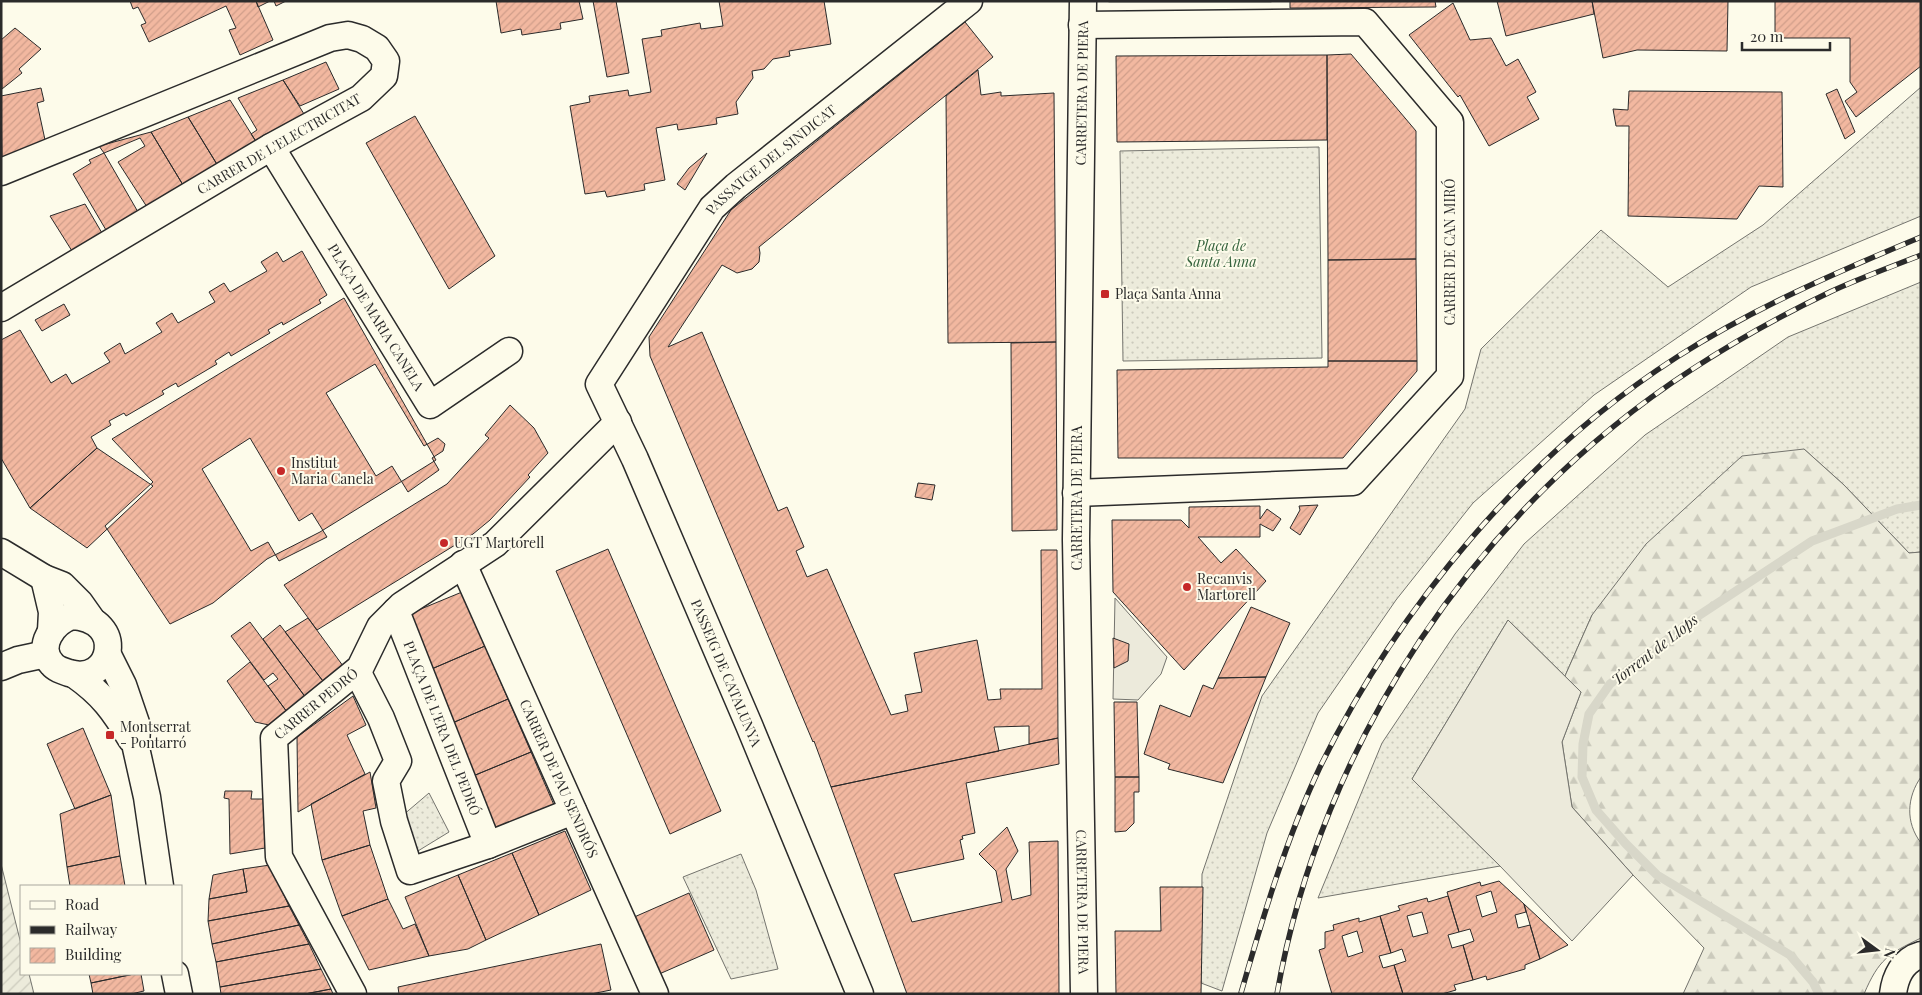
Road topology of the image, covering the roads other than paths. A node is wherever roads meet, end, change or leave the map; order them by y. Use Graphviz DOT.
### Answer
graph roads {
  1 [pos="969,1"];
  2 [pos="1083,13"];
  3 [pos="271,147"];
  4 [pos="1,172"];
  5 [pos="1,308"];
  6 [pos="509,351"];
  7 [pos="615,357"];
  8 [pos="618,422"];
  9 [pos="1076,494"];
  10 [pos="1,552"];
  11 [pos="464,564"];
  12 [pos="44,578"];
  13 [pos="396,612"];
  14 [pos="92,620"];
  15 [pos="48,642"];
  16 [pos="108,655"];
  17 [pos="1,668"];
  18 [pos="357,671"];
  19 [pos="75,675"];
  20 [pos="136,748"];
  21 [pos="573,811"];
  22 [pos="488,845"];
  23 [pos="160,885"];
  24 [pos="1921,956"];
  25 [pos="175,975"];
  26 [pos="1892,991"];
  27 [pos="179,994"];
  28 [pos="353,994"];
  29 [pos="655,994"];
  30 [pos="860,994"];
  31 [pos="1084,994"];
  1 -- 7 [label="street, PASSATGE DEL SINDICAT"];
  2 -- 9 [label="street, CARRETERA DE PIERA"];
  2 -- 9 [label="street, CARRER DE CAN MIRÓ"];
  3 -- 4 [label="street, CARRER DE L'ELECTRICITAT"];
  3 -- 5 [label="street, CARRER DE L'ELECTRICITAT"];
  3 -- 6 [label="street, PLAÇA DE MARIA CANELA"];
  7 -- 8 [label="street, PASSEIG DE CATALUNYA"];
  8 -- 11 [label="street, CARRER PEDRÓ"];
  8 -- 30 [label="street, PASSEIG DE CATALUNYA"];
  9 -- 31 [label="street, CARRETERA DE PIERA"];
  10 -- 12 [label="street"];
  11 -- 13 [label="street, CARRER PEDRÓ"];
  11 -- 21 [label="street, CARRER DE PAU SENDRÓS"];
  12 -- 14 [label="street"];
  12 -- 15 [label="street"];
  13 -- 18 [label="street, CARRER PEDRÓ"];
  13 -- 22 [label="street, PLAÇA DE L'ERA DEL PEDRÓ"];
  14 -- 15 [label="street"];
  14 -- 16 [label="street"];
  15 -- 17 [label="street"];
  15 -- 19 [label="street"];
  16 -- 19 [label="street"];
  16 -- 20 [label="street"];
  18 -- 22 [label="street"];
  18 -- 28 [label="street, CARRER PEDRÓ"];
  19 -- 20 [label="street"];
  20 -- 23 [label="street"];
  21 -- 22 [label="street"];
  21 -- 29 [label="street, CARRER DE PAU SENDRÓS"];
  24 -- 26 [label="street"];
  25 -- 27 [label="street"];
}
